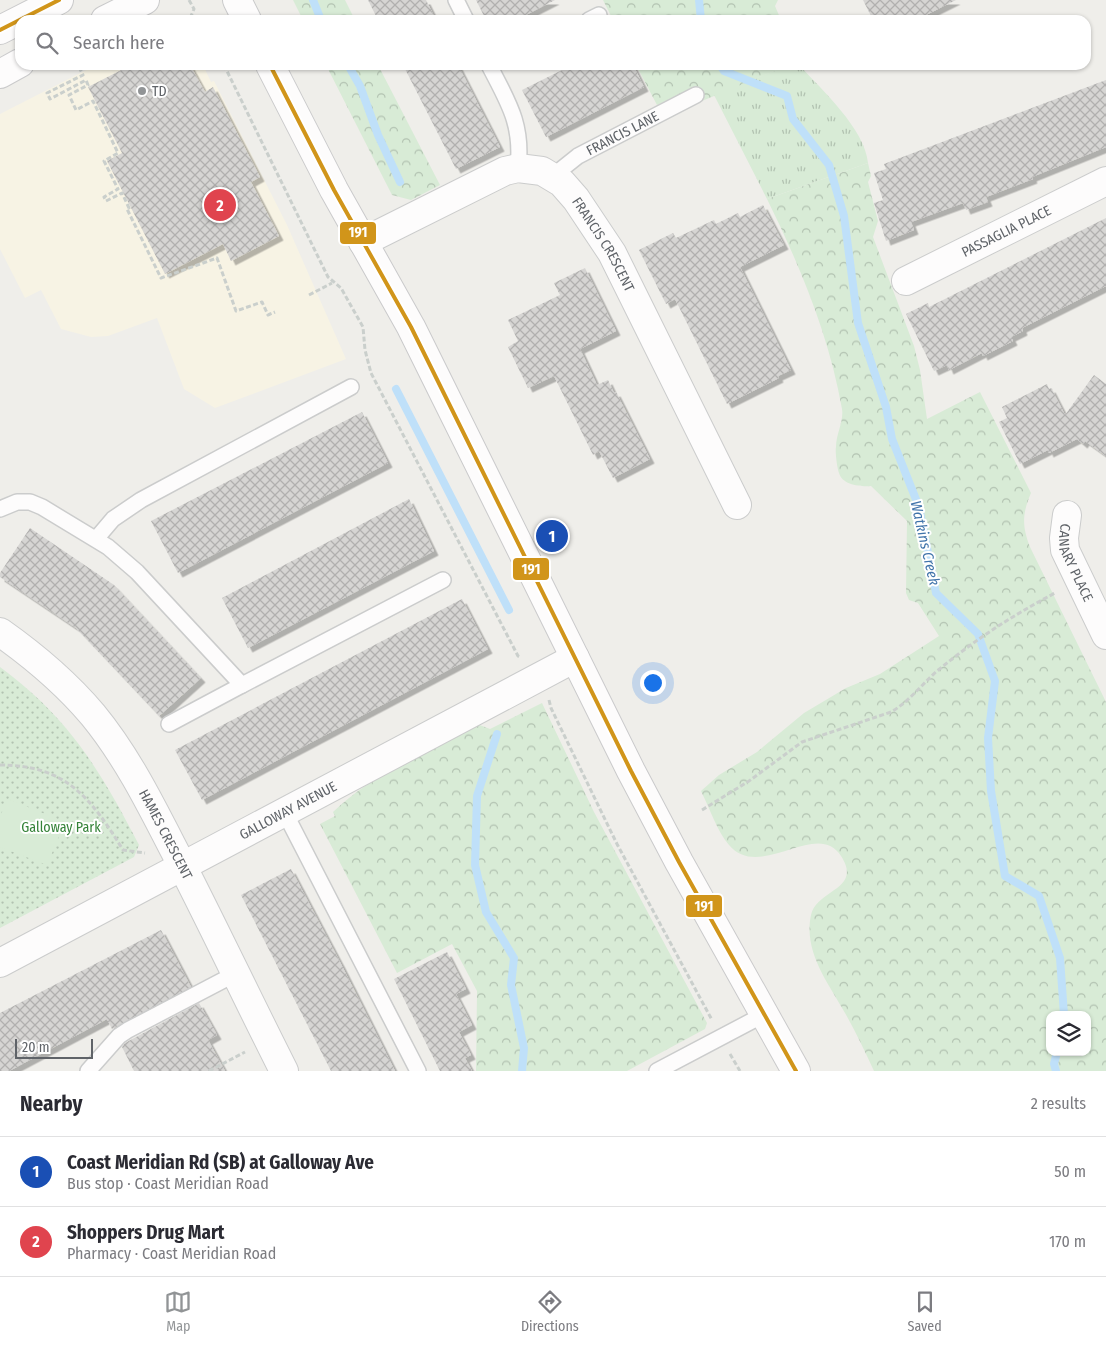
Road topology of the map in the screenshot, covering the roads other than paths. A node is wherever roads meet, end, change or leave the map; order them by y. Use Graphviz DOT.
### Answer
graph roads {
  1 [pos="59,0"];
  2 [pos="145,0"];
  3 [pos="237,0"];
  4 [pos="456,0"];
  5 [pos="30,15"];
  6 [pos="115,15"];
  7 [pos="244,15"];
  8 [pos="464,15"];
  9 [pos="15,22"];
  10 [pos="0,30"];
  11 [pos="15,66"];
  12 [pos="273,70"];
  13 [pos="496,70"];
  14 [pos="0,74"];
  15 [pos="696,95"];
  16 [pos="518,168"];
  17 [pos="553,176"];
  18 [pos="1106,181"];
  19 [pos="363,242"];
  20 [pos="906,281"];
  21 [pos="352,387"];
  22 [pos="737,505"];
  23 [pos="0,509"];
  24 [pos="1067,515"];
  25 [pos="96,539"];
  26 [pos="443,580"];
  27 [pos="0,632"];
  28 [pos="1106,635"];
  29 [pos="575,658"];
  30 [pos="242,685"];
  31 [pos="169,724"];
  32 [pos="285,813"];
  33 [pos="183,867"];
  34 [pos="0,963"];
  35 [pos="235,974"];
  36 [pos="766,1014"];
  37 [pos="88,1071"];
  38 [pos="284,1071"];
  39 [pos="418,1071"];
  40 [pos="657,1071"];
  41 [pos="796,1071"];
  1 -- 5 [label="street"];
  2 -- 6 [label="street"];
  3 -- 7 [label="street"];
  4 -- 8 [label="lane"];
  9 -- 10 [label="street"];
  11 -- 14 [label="street"];
  12 -- 19 [label="street"];
  13 -- 16 [label="lane"];
  15 -- 17 [label="lane, FRANCIS LANE"];
  16 -- 17 [label="street, FRANCIS CRESCENT"];
  16 -- 19 [label="street, FRANCIS CRESCENT"];
  17 -- 22 [label="street, FRANCIS CRESCENT"];
  18 -- 20 [label="street, PASSAGLIA PLACE"];
  19 -- 29 [label="street"];
  21 -- 25 [label="lane"];
  23 -- 25 [label="lane"];
  24 -- 28 [label="street, CANARY PLACE"];
  25 -- 30 [label="lane"];
  26 -- 30 [label="lane"];
  27 -- 33 [label="street, HAMES CRESCENT"];
  29 -- 32 [label="street, GALLOWAY AVENUE"];
  29 -- 36 [label="street"];
  30 -- 31 [label="lane"];
  32 -- 33 [label="street, GALLOWAY AVENUE"];
  32 -- 39 [label="lane"];
  33 -- 34 [label="street, GALLOWAY AVENUE"];
  33 -- 35 [label="street, HAMES CRESCENT"];
  35 -- 37 [label="lane"];
  35 -- 38 [label="street, HAMES CRESCENT"];
  36 -- 40 [label="lane"];
  36 -- 41 [label="street"];
}
